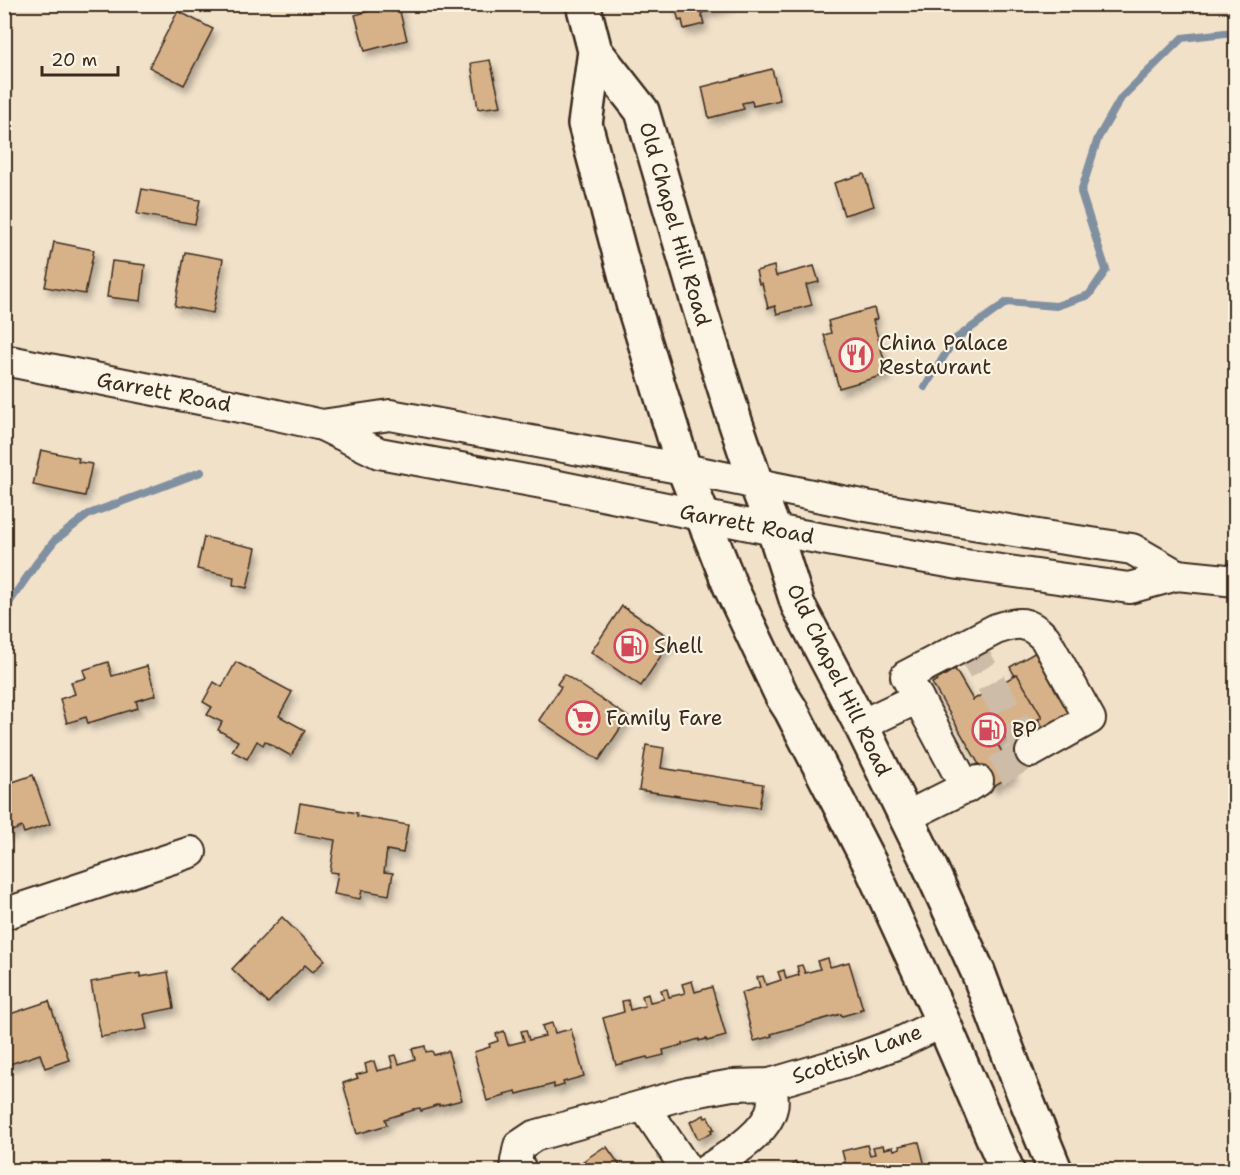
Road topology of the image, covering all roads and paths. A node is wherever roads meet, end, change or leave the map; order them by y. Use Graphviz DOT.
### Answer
graph roads {
  1 [pos="583,4"];
  2 [pos="594,51"];
  3 [pos="4,360"];
  4 [pos="322,425"];
  5 [pos="684,469"];
  6 [pos="756,483"];
  7 [pos="702,514"];
  8 [pos="774,530"];
  9 [pos="1026,574"];
  10 [pos="1177,575"];
  11 [pos="1236,581"];
  12 [pos="1018,624"];
  13 [pos="918,698"];
  14 [pos="861,725"];
  15 [pos="1031,752"];
  16 [pos="906,818"];
  17 [pos="191,852"];
  18 [pos="4,914"];
  19 [pos="943,1022"];
  20 [pos="770,1084"];
  21 [pos="644,1106"];
  22 [pos="521,1170"];
  23 [pos="687,1170"];
  24 [pos="707,1170"];
  25 [pos="1007,1170"];
  26 [pos="1056,1170"];
  1 -- 2 [label="main road, Old Chapel Hill Road"];
  2 -- 5 [label="main road, Old Chapel Hill Road"];
  2 -- 6 [label="main road, Old Chapel Hill Road"];
  3 -- 4 [label="street, Garrett Road"];
  4 -- 5 [label="street, Garrett Road"];
  4 -- 7 [label="street, Garrett Road"];
  5 -- 6 [label="street, Garrett Road"];
  5 -- 7 [label="main road, Old Chapel Hill Road"];
  6 -- 8 [label="main road, Old Chapel Hill Road"];
  6 -- 10 [label="street, Garrett Road"];
  7 -- 8 [label="street, Garrett Road"];
  7 -- 19 [label="main road, Old Chapel Hill Road"];
  8 -- 9 [label="street, Garrett Road"];
  8 -- 14 [label="main road, Old Chapel Hill Road"];
  9 -- 10 [label="street, Garrett Road"];
  9 -- 12 [label="street"];
  10 -- 11 [label="street, Garrett Road"];
  12 -- 13 [label="street"];
  12 -- 15 [label="street"];
  13 -- 14 [label="street"];
  13 -- 16 [label="street"];
  14 -- 16 [label="main road, Old Chapel Hill Road"];
  16 -- 26 [label="main road, Old Chapel Hill Road"];
  17 -- 18 [label="street"];
  19 -- 20 [label="street, Scottish Lane"];
  19 -- 25 [label="main road, Old Chapel Hill Road"];
  20 -- 21 [label="street, Scottish Lane"];
  20 -- 24 [label="street, Scottish Lane"];
  21 -- 22 [label="street, Scottish Lane"];
  21 -- 23 [label="street"];
}
